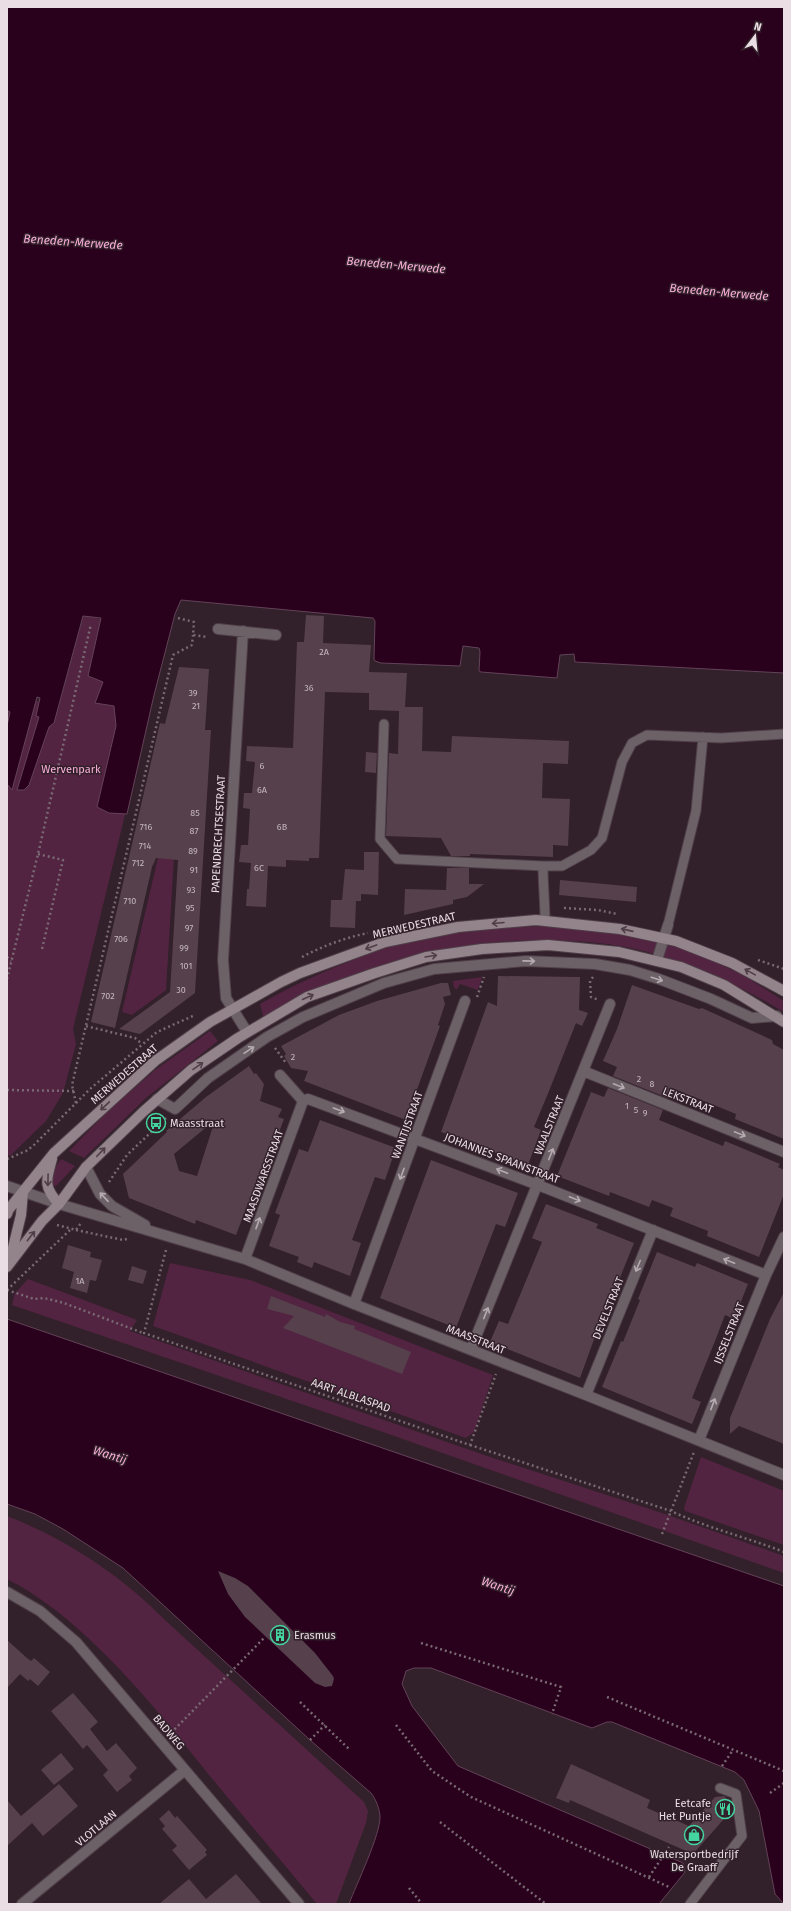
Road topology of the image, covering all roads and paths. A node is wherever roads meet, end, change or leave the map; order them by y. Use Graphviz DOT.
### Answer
graph roads {
  1 [pos="178,618"];
  2 [pos="91,624"];
  3 [pos="218,629"];
  4 [pos="243,631"];
  5 [pos="194,635"];
  6 [pos="276,635"];
  7 [pos="384,724"];
  8 [pos="784,734"];
  9 [pos="703,737"];
  10 [pos="38,854"];
  11 [pos="543,866"];
  12 [pos="545,921"];
  13 [pos="668,925"];
  14 [pos="664,939"];
  15 [pos="42,949"];
  16 [pos="7,957"];
  17 [pos="657,960"];
  18 [pos="11,962"];
  19 [pos="488,963"];
  20 [pos="595,964"];
  21 [pos="7,979"];
  22 [pos="784,991"];
  23 [pos="465,1001"];
  24 [pos="610,1004"];
  25 [pos="233,1009"];
  26 [pos="780,1019"];
  27 [pos="86,1026"];
  28 [pos="247,1032"];
  29 [pos="267,1038"];
  30 [pos="142,1044"];
  31 [pos="583,1071"];
  32 [pos="280,1075"];
  33 [pos="7,1090"];
  34 [pos="74,1091"];
  35 [pos="157,1099"];
  36 [pos="303,1101"];
  37 [pos="76,1102"];
  38 [pos="175,1109"];
  39 [pos="416,1138"];
  40 [pos="784,1152"];
  41 [pos="54,1153"];
  42 [pos="86,1167"];
  43 [pos="538,1185"];
  44 [pos="7,1186"];
  45 [pos="23,1192"];
  46 [pos="100,1194"];
  47 [pos="59,1204"];
  48 [pos="8,1210"];
  49 [pos="70,1229"];
  50 [pos="652,1230"];
  51 [pos="157,1232"];
  52 [pos="170,1237"];
  53 [pos="784,1237"];
  54 [pos="245,1259"];
  55 [pos="8,1265"];
  56 [pos="766,1275"];
  57 [pos="7,1291"];
  58 [pos="354,1304"];
  59 [pos="144,1333"];
  60 [pos="471,1349"];
  61 [pos="501,1362"];
  62 [pos="586,1395"];
  63 [pos="699,1440"];
  64 [pos="470,1444"];
  65 [pos="784,1475"];
  66 [pos="671,1511"];
  67 [pos="662,1534"];
  68 [pos="784,1552"];
  69 [pos="7,1592"];
  70 [pos="264,1638"];
  71 [pos="421,1643"];
  72 [pos="607,1697"];
  73 [pos="300,1702"];
  74 [pos="552,1714"];
  75 [pos="396,1725"];
  76 [pos="325,1726"];
  77 [pos="310,1740"];
  78 [pos="162,1742"];
  79 [pos="349,1749"];
  80 [pos="733,1750"];
  81 [pos="722,1766"];
  82 [pos="185,1770"];
  83 [pos="784,1771"];
  84 [pos="784,1783"];
  85 [pos="720,1788"];
  86 [pos="770,1794"];
  87 [pos="440,1822"];
  88 [pos="669,1846"];
  89 [pos="649,1877"];
  90 [pos="669,1887"];
  91 [pos="409,1888"];
  92 [pos="22,1904"];
  93 [pos="299,1904"];
  94 [pos="422,1904"];
  95 [pos="546,1904"];
  96 [pos="690,1904"];
  1 -- 5 [label="path"];
  2 -- 10 [label="path"];
  3 -- 4 [label="street"];
  3 -- 5 [label="path"];
  4 -- 6 [label="street"];
  4 -- 25 [label="street, PAPENDRECHTSESTRAAT"];
  5 -- 27 [label="path"];
  7 -- 11 [label="lane"];
  8 -- 9 [label="lane"];
  9 -- 11 [label="lane"];
  9 -- 13 [label="lane"];
  10 -- 15 [label="path"];
  10 -- 18 [label="path"];
  11 -- 12 [label="lane"];
  14 -- 12 [label="main road, MERWEDESTRAAT, one-way"];
  12 -- 25 [label="main road, MERWEDESTRAAT, one-way"];
  13 -- 14 [label="street"];
  14 -- 17 [label="street"];
  22 -- 14 [label="main road, MERWEDESTRAAT, one-way"];
  16 -- 18 [label="path"];
  17 -- 26 [label="main road"];
  28 -- 17 [label="main road, one-way"];
  18 -- 21 [label="path"];
  19 -- 20 [label="street, one-way"];
  19 -- 23 [label="path"];
  19 -- 29 [label="street"];
  20 -- 24 [label="path"];
  20 -- 26 [label="street, one-way"];
  23 -- 39 [label="street, WANTIJSTRAAT"];
  24 -- 31 [label="street, WAALSTRAAT"];
  25 -- 28 [label="street, PAPENDRECHTSESTRAAT"];
  25 -- 41 [label="main road, MERWEDESTRAAT, one-way"];
  27 -- 30 [label="path"];
  27 -- 34 [label="path"];
  35 -- 28 [label="main road, one-way"];
  29 -- 32 [label="path"];
  38 -- 29 [label="street, one-way"];
  31 -- 40 [label="street, LEKSTRAAT, one-way"];
  43 -- 31 [label="street, WAALSTRAAT, one-way"];
  32 -- 36 [label="street"];
  33 -- 34 [label="path"];
  34 -- 37 [label="path"];
  35 -- 38 [label="street"];
  42 -- 35 [label="main road, one-way"];
  36 -- 39 [label="street, JOHANNES SPAANSTRAAT, one-way"];
  54 -- 36 [label="street, MAASDWARSSTRAAT, one-way"];
  38 -- 46 [label="path"];
  43 -- 39 [label="street, JOHANNES SPAANSTRAAT, one-way"];
  39 -- 58 [label="street, WANTIJSTRAAT, one-way"];
  41 -- 45 [label="main road, MERWEDESTRAAT"];
  41 -- 47 [label="main road, one-way"];
  42 -- 46 [label="street, MAASSTRAAT"];
  42 -- 47 [label="main road"];
  43 -- 50 [label="street, JOHANNES SPAANSTRAAT, one-way"];
  60 -- 43 [label="street, WAALSTRAAT, one-way"];
  44 -- 45 [label="street, MAASSTRAAT"];
  45 -- 47 [label="street, MAASSTRAAT"];
  45 -- 48 [label="main road, MERWEDESTRAAT"];
  45 -- 55 [label="main road"];
  51 -- 46 [label="street, MAASSTRAAT, one-way"];
  47 -- 51 [label="street, MAASSTRAAT"];
  55 -- 47 [label="main road, one-way"];
  49 -- 57 [label="path"];
  56 -- 50 [label="street, JOHANNES SPAANSTRAAT, one-way"];
  50 -- 62 [label="street, DEVELSTRAAT, one-way"];
  51 -- 52 [label="street, MAASSTRAAT"];
  52 -- 54 [label="street, MAASSTRAAT"];
  52 -- 59 [label="path"];
  53 -- 56 [label="street, IJSSELSTRAAT"];
  54 -- 58 [label="street, MAASSTRAAT"];
  63 -- 56 [label="street, IJSSELSTRAAT, one-way"];
  57 -- 59 [label="path, AART ALBLASPAD"];
  58 -- 60 [label="street, MAASSTRAAT"];
  59 -- 64 [label="path, AART ALBLASPAD"];
  60 -- 61 [label="street, MAASSTRAAT"];
  61 -- 62 [label="street, MAASSTRAAT"];
  61 -- 64 [label="path"];
  62 -- 63 [label="street, MAASSTRAAT"];
  63 -- 65 [label="street, MAASSTRAAT"];
  63 -- 66 [label="path"];
  64 -- 66 [label="path, AART ALBLASPAD"];
  66 -- 67 [label="path"];
  66 -- 68 [label="path, AART ALBLASPAD"];
  69 -- 78 [label="street, BADWEG"];
  70 -- 78 [label="path"];
  71 -- 74 [label="path"];
  72 -- 80 [label="path"];
  73 -- 76 [label="path"];
  75 -- 89 [label="path"];
  76 -- 77 [label="path"];
  76 -- 79 [label="path"];
  78 -- 82 [label="street, BADWEG"];
  80 -- 81 [label="path"];
  80 -- 83 [label="path"];
  82 -- 92 [label="street, VLOTLAAN"];
  82 -- 93 [label="street, BADWEG"];
  84 -- 86 [label="path"];
  85 -- 96 [label="lane"];
  87 -- 95 [label="path"];
  88 -- 89 [label="path"];
  89 -- 90 [label="path"];
  91 -- 94 [label="path"];
}
